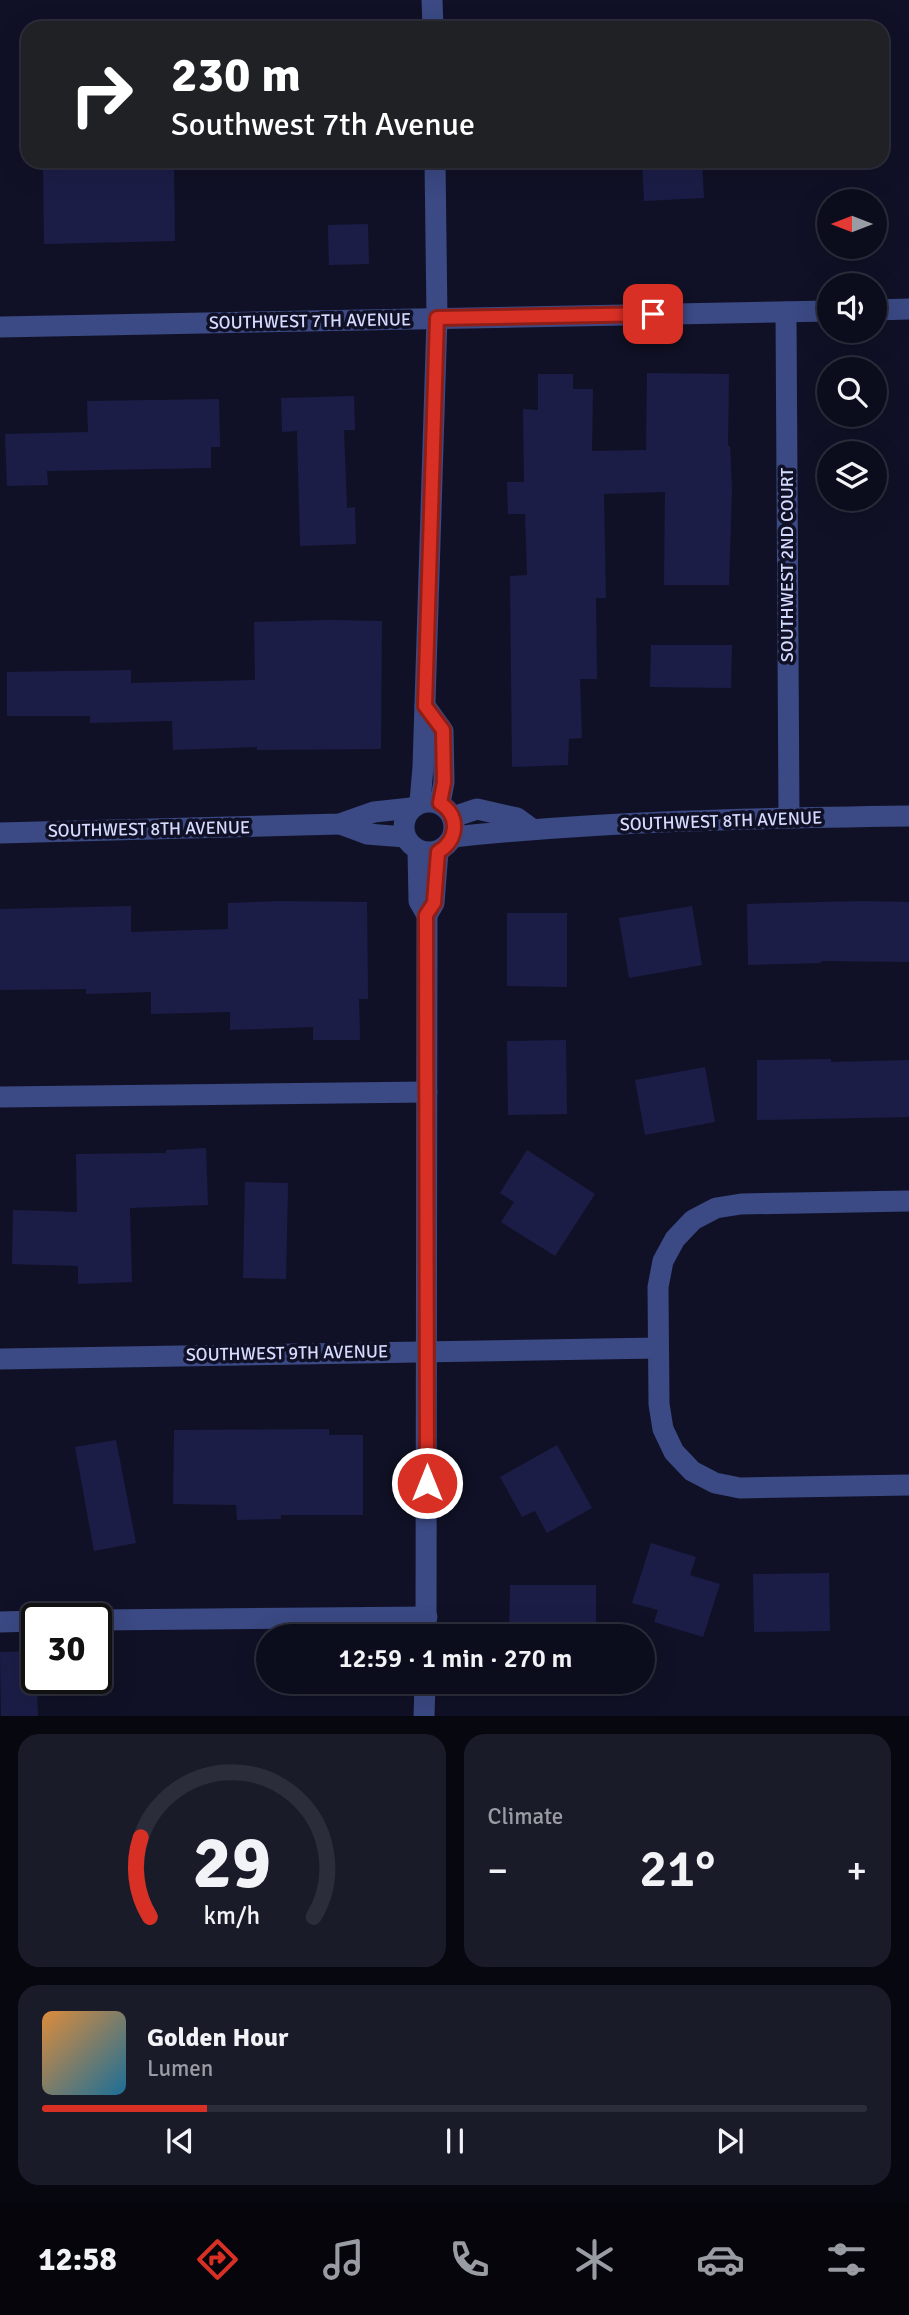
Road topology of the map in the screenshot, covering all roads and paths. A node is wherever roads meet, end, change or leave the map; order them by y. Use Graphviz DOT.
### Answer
graph roads {
  1 [pos="432,0"];
  2 [pos="433,21"];
  3 [pos="435,168"];
  4 [pos="909,309"];
  5 [pos="887,310"];
  6 [pos="817,311"];
  7 [pos="786,312"];
  8 [pos="437,318"];
  9 [pos="0,327"];
  10 [pos="909,816"];
  11 [pos="789,818"];
  12 [pos="340,824"];
  13 [pos="430,826"];
  14 [pos="0,833"];
  15 [pos="426,1092"];
  16 [pos="0,1097"];
  17 [pos="909,1201"];
  18 [pos="658,1348"];
  19 [pos="427,1350"];
  20 [pos="0,1359"];
  21 [pos="909,1485"];
  22 [pos="112,1619"];
  23 [pos="21,1621"];
  24 [pos="0,1622"];
  25 [pos="332,1624"];
  26 [pos="426,1624"];
  27 [pos="425,1694"];
  28 [pos="424,1716"];
  1 -- 2 [label="street"];
  3 -- 8 [label="street"];
  4 -- 5 [label="street"];
  6 -- 7 [label="street, SOUTHWEST 7TH AVENUE"];
  7 -- 8 [label="street, SOUTHWEST 7TH AVENUE"];
  7 -- 11 [label="street, SOUTHWEST 2ND COURT"];
  8 -- 9 [label="street, SOUTHWEST 7TH AVENUE"];
  8 -- 13 [label="street"];
  10 -- 11 [label="street, SOUTHWEST 8TH AVENUE"];
  11 -- 13 [label="street, SOUTHWEST 8TH AVENUE"];
  12 -- 13 [label="street, SOUTHWEST 8TH AVENUE"];
  12 -- 13 [label="street, SOUTHWEST 8TH AVENUE"];
  12 -- 14 [label="street, SOUTHWEST 8TH AVENUE"];
  13 -- 15 [label="street"];
  15 -- 16 [label="street"];
  15 -- 19 [label="street"];
  17 -- 18 [label="street"];
  18 -- 19 [label="street, SOUTHWEST 9TH AVENUE"];
  18 -- 21 [label="street"];
  19 -- 20 [label="street, SOUTHWEST 9TH AVENUE"];
  19 -- 26 [label="street"];
  22 -- 25 [label="street"];
  23 -- 24 [label="street"];
  27 -- 28 [label="street"];
}
